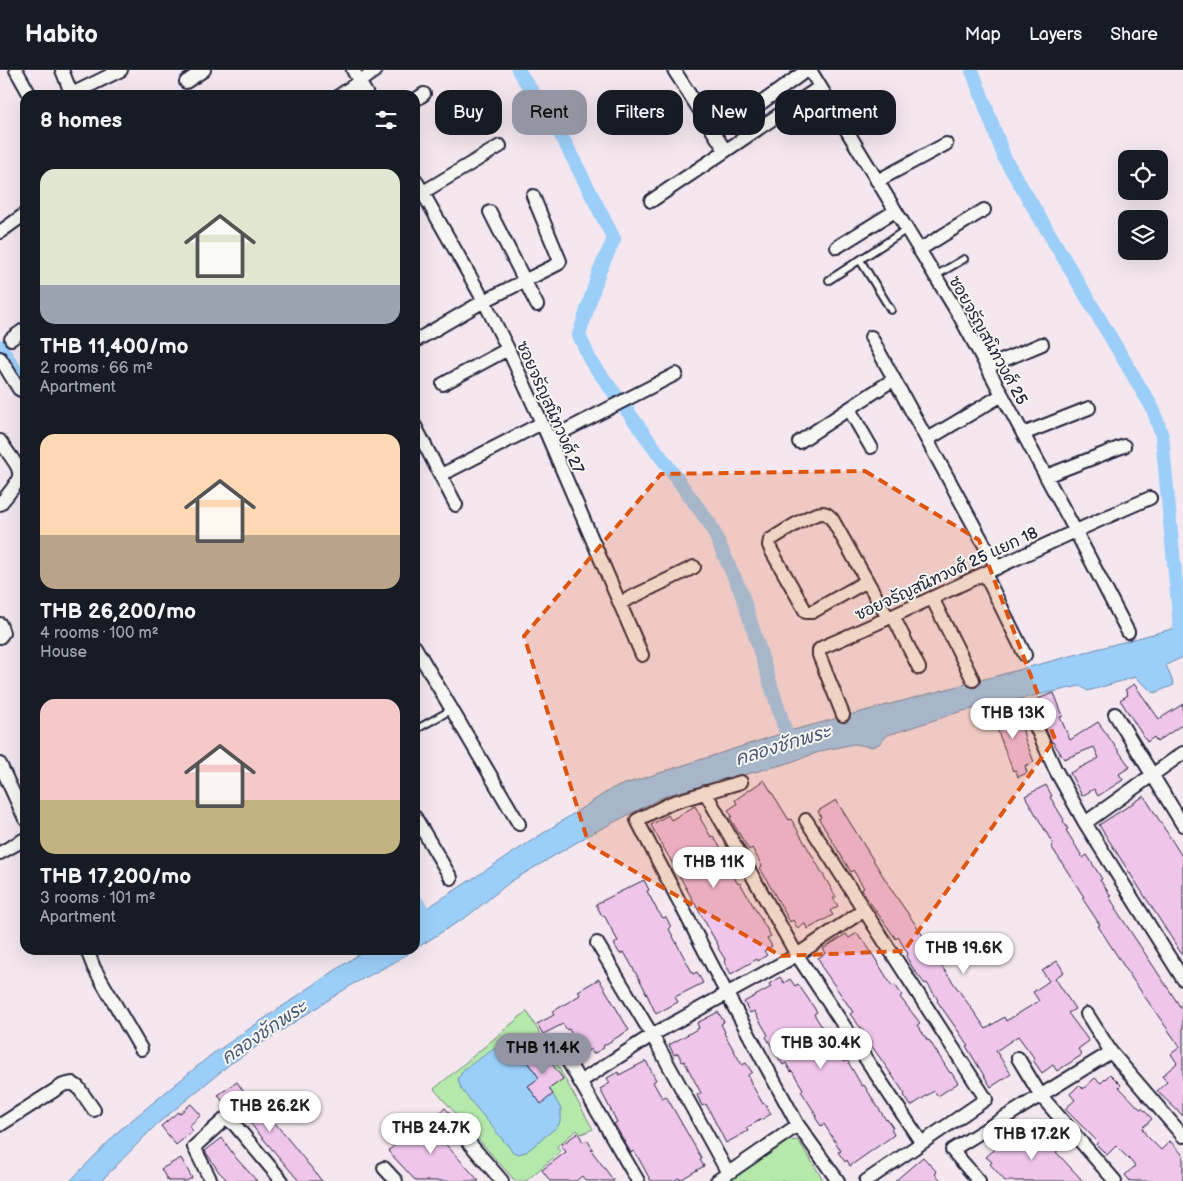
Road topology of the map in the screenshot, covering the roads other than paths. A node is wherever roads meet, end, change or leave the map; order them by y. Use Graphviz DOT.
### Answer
graph roads {
  1 [pos="16,70"];
  2 [pos="62,70"];
  3 [pos="121,70"];
  4 [pos="204,70"];
  5 [pos="353,70"];
  6 [pos="376,70"];
  7 [pos="674,70"];
  8 [pos="808,70"];
  9 [pos="186,82"];
  10 [pos="360,82"];
  11 [pos="820,86"];
  12 [pos="27,90"];
  13 [pos="70,90"];
  14 [pos="82,90"];
  15 [pos="348,90"];
  16 [pos="364,90"];
  17 [pos="693,99"];
  18 [pos="765,101"];
  19 [pos="716,135"];
  20 [pos="946,144"];
  21 [pos="500,146"];
  22 [pos="723,147"];
  23 [pos="877,181"];
  24 [pos="420,194"];
  25 [pos="533,196"];
  26 [pos="420,197"];
  27 [pos="651,201"];
  28 [pos="984,210"];
  29 [pos="895,211"];
  30 [pos="490,212"];
  31 [pos="20,218"];
  32 [pos="906,229"];
  33 [pos="0,232"];
  34 [pos="837,246"];
  35 [pos="919,250"];
  36 [pos="964,259"];
  37 [pos="860,260"];
  38 [pos="935,276"];
  39 [pos="829,280"];
  40 [pos="524,281"];
  41 [pos="484,301"];
  42 [pos="537,305"];
  43 [pos="892,310"];
  44 [pos="20,333"];
  45 [pos="871,337"];
  46 [pos="420,338"];
  47 [pos="11,339"];
  48 [pos="1042,344"];
  49 [pos="508,350"];
  50 [pos="0,358"];
  51 [pos="987,367"];
  52 [pos="676,374"];
  53 [pos="894,379"];
  54 [pos="443,384"];
  55 [pos="20,390"];
  56 [pos="1002,395"];
  57 [pos="1089,408"];
  58 [pos="849,409"];
  59 [pos="542,423"];
  60 [pos="1023,434"];
  61 [pos="420,435"];
  62 [pos="549,439"];
  63 [pos="928,439"];
  64 [pos="0,441"];
  65 [pos="799,442"];
  66 [pos="870,446"];
  67 [pos="1124,446"];
  68 [pos="441,475"];
  69 [pos="1046,476"];
  70 [pos="1150,498"];
  71 [pos="0,504"];
  72 [pos="456,505"];
  73 [pos="1076,530"];
  74 [pos="694,568"];
  75 [pos="997,568"];
  76 [pos="984,574"];
  77 [pos="867,581"];
  78 [pos="932,598"];
  79 [pos="620,603"];
  80 [pos="890,617"];
  81 [pos="0,624"];
  82 [pos="1128,632"];
  83 [pos="0,637"];
  84 [pos="642,655"];
  85 [pos="420,656"];
  86 [pos="1026,656"];
  87 [pos="919,668"];
  88 [pos="973,680"];
  89 [pos="451,710"];
  90 [pos="1115,714"];
  91 [pos="843,715"];
  92 [pos="1032,718"];
  93 [pos="420,727"];
  94 [pos="1183,753"];
  95 [pos="0,764"];
  96 [pos="1153,776"];
  97 [pos="741,782"];
  98 [pos="705,792"];
  99 [pos="20,808"];
  100 [pos="806,820"];
  101 [pos="1085,823"];
  102 [pos="518,824"];
  103 [pos="420,825"];
  104 [pos="1183,825"];
  105 [pos="20,842"];
  106 [pos="0,853"];
  107 [pos="451,878"];
  108 [pos="864,910"];
  109 [pos="597,943"];
  110 [pos="89,955"];
  111 [pos="797,955"];
  112 [pos="1183,979"];
  113 [pos="727,994"];
  114 [pos="1087,1014"];
  115 [pos="652,1035"];
  116 [pos="559,1046"];
  117 [pos="140,1050"];
  118 [pos="1111,1052"];
  119 [pos="1018,1058"];
  120 [pos="580,1082"];
  121 [pos="1041,1096"];
  122 [pos="94,1110"];
  123 [pos="452,1123"];
  124 [pos="0,1125"];
  125 [pos="798,1125"];
  126 [pos="1183,1136"];
  127 [pos="921,1142"];
  128 [pos="384,1168"];
  129 [pos="728,1173"];
  130 [pos="211,1181"];
  131 [pos="282,1181"];
  132 [pos="396,1181"];
  133 [pos="502,1181"];
  134 [pos="638,1181"];
  135 [pos="717,1181"];
  136 [pos="838,1181"];
  137 [pos="866,1181"];
  138 [pos="978,1181"];
  139 [pos="1115,1181"];
  1 -- 12 [label="street"];
  2 -- 13 [label="street"];
  3 -- 14 [label="street"];
  4 -- 9 [label="street"];
  5 -- 10 [label="street"];
  6 -- 10 [label="street"];
  7 -- 17 [label="street"];
  8 -- 11 [label="street, ซอยจรัญสนิทวงศ์ 25"];
  8 -- 18 [label="street"];
  10 -- 15 [label="street"];
  10 -- 16 [label="street"];
  11 -- 23 [label="street, ซอยจรัญสนิทวงศ์ 25"];
  11 -- 27 [label="street"];
  19 -- 22 [label="street"];
  20 -- 23 [label="street"];
  21 -- 24 [label="street"];
  23 -- 29 [label="street, ซอยจรัญสนิทวงศ์ 25"];
  25 -- 40 [label="street"];
  26 -- 41 [label="street, ซอยจรัญสนิทวงศ์ 27"];
  28 -- 35 [label="street"];
  29 -- 32 [label="street, ซอยจรัญสนิทวงศ์ 25"];
  29 -- 34 [label="street"];
  30 -- 40 [label="street"];
  31 -- 33 [label="street"];
  32 -- 35 [label="street, ซอยจรัญสนิทวงศ์ 25"];
  32 -- 37 [label="lane"];
  35 -- 38 [label="street, ซอยจรัญสนิทวงศ์ 25"];
  36 -- 38 [label="lane"];
  37 -- 39 [label="lane"];
  37 -- 43 [label="lane"];
  38 -- 51 [label="street, ซอยจรัญสนิทวงศ์ 25"];
  40 -- 41 [label="street"];
  40 -- 42 [label="street"];
  41 -- 46 [label="street"];
  41 -- 49 [label="street, ซอยจรัญสนิทวงศ์ 27"];
  44 -- 47 [label="street"];
  45 -- 53 [label="street"];
  48 -- 51 [label="street"];
  49 -- 54 [label="street"];
  49 -- 59 [label="street, ซอยจรัญสนิทวงศ์ 27"];
  50 -- 55 [label="street"];
  51 -- 56 [label="street, ซอยจรัญสนิทวงศ์ 25"];
  52 -- 62 [label="street"];
  53 -- 58 [label="street"];
  53 -- 63 [label="street"];
  56 -- 60 [label="street, ซอยจรัญสนิทวงศ์ 25"];
  56 -- 63 [label="street"];
  57 -- 60 [label="street"];
  58 -- 65 [label="street"];
  58 -- 66 [label="street"];
  59 -- 62 [label="street, ซอยจรัญสนิทวงศ์ 27"];
  59 -- 68 [label="street"];
  60 -- 69 [label="street, ซอยจรัญสนิทวงศ์ 25"];
  61 -- 68 [label="street"];
  62 -- 79 [label="street, ซอยจรัญสนิทวงศ์ 27"];
  63 -- 75 [label="street"];
  64 -- 71 [label="street"];
  67 -- 69 [label="street"];
  68 -- 72 [label="street"];
  69 -- 73 [label="street, ซอยจรัญสนิทวงศ์ 25"];
  70 -- 73 [label="street, ซอยจรัญสนิทวงศ์ 25 แยก 18"];
  73 -- 75 [label="street, ซอยจรัญสนิทวงศ์ 25 แยก 18"];
  73 -- 82 [label="street, ซอยจรัญสนิทวงศ์ 25"];
  74 -- 79 [label="street"];
  75 -- 76 [label="street, ซอยจรัญสนิทวงศ์ 25 แยก 18"];
  76 -- 78 [label="street, ซอยจรัญสนิทวงศ์ 25 แยก 18"];
  76 -- 86 [label="street"];
  77 -- 77 [label="street"];
  77 -- 80 [label="street"];
  78 -- 80 [label="street, ซอยจรัญสนิทวงศ์ 25 แยก 18"];
  78 -- 88 [label="street"];
  79 -- 84 [label="street, ซอยจรัญสนิทวงศ์ 27"];
  80 -- 87 [label="street"];
  80 -- 91 [label="street, ซอยจรัญสนิทวงศ์ 25 แยก 18"];
  81 -- 83 [label="street"];
  85 -- 89 [label="street"];
  89 -- 93 [label="lane"];
  89 -- 102 [label="street"];
  90 -- 96 [label="street"];
  92 -- 101 [label="street"];
  94 -- 96 [label="street"];
  95 -- 99 [label="street"];
  96 -- 101 [label="street"];
  96 -- 104 [label="street"];
  97 -- 98 [label="street"];
  98 -- 111 [label="street"];
  98 -- 113 [label="street"];
  100 -- 108 [label="street"];
  101 -- 112 [label="street"];
  103 -- 107 [label="street"];
  105 -- 106 [label="street"];
  108 -- 111 [label="street"];
  108 -- 127 [label="street"];
  109 -- 115 [label="street"];
  110 -- 117 [label="street"];
  111 -- 113 [label="street"];
  111 -- 127 [label="street"];
  113 -- 115 [label="street"];
  113 -- 125 [label="street"];
  114 -- 118 [label="street"];
  115 -- 120 [label="street"];
  115 -- 129 [label="street"];
  116 -- 120 [label="street"];
  118 -- 121 [label="street"];
  118 -- 126 [label="street"];
  119 -- 121 [label="street"];
  120 -- 134 [label="street"];
  121 -- 138 [label="street"];
  121 -- 139 [label="street"];
  122 -- 124 [label="street"];
  123 -- 133 [label="street"];
  125 -- 129 [label="street"];
  125 -- 136 [label="street"];
  127 -- 137 [label="street"];
  128 -- 132 [label="street"];
  129 -- 135 [label="street"];
  130 -- 131 [label="street"];
}
